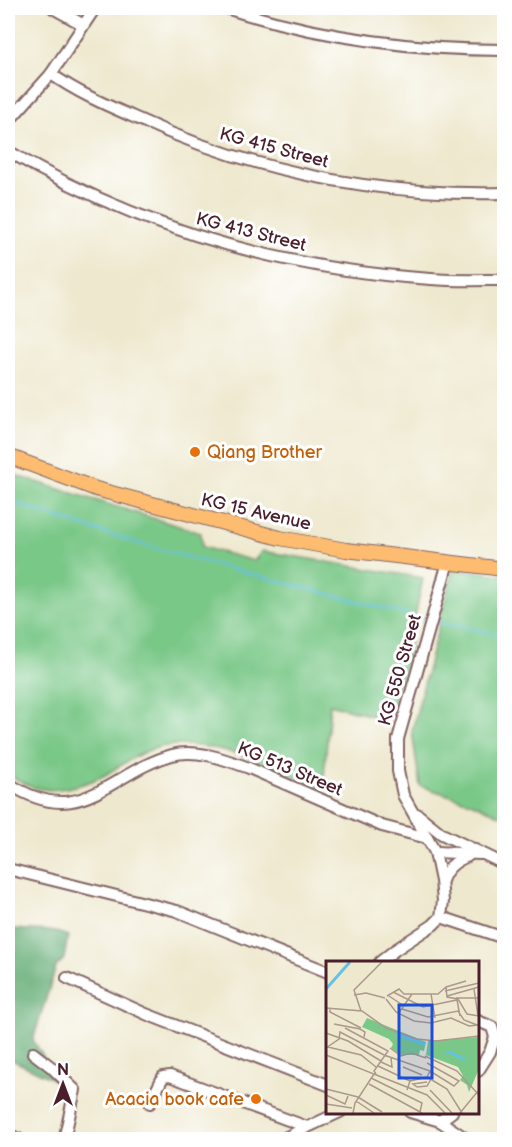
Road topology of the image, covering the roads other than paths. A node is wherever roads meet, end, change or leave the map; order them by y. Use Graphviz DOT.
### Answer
graph roads {
  1 [pos="53,8"];
  2 [pos="95,8"];
  3 [pos="226,8"];
  4 [pos="82,24"];
  5 [pos="504,50"];
  6 [pos="51,74"];
  7 [pos="8,122"];
  8 [pos="8,151"];
  9 [pos="504,194"];
  10 [pos="504,280"];
  11 [pos="8,456"];
  12 [pos="448,562"];
  13 [pos="504,569"];
  14 [pos="8,783"];
  15 [pos="408,805"];
  16 [pos="427,838"];
  17 [pos="455,841"];
  18 [pos="435,852"];
  19 [pos="476,854"];
  20 [pos="504,864"];
  21 [pos="8,869"];
  22 [pos="441,881"];
  23 [pos="441,917"];
  24 [pos="504,938"];
  25 [pos="382,961"];
  26 [pos="326,972"];
  27 [pos="67,978"];
  28 [pos="479,1022"];
  29 [pos="500,1031"];
  30 [pos="33,1053"];
  31 [pos="479,1068"];
  32 [pos="326,1085"];
  33 [pos="150,1103"];
  34 [pos="338,1114"];
  35 [pos="414,1114"];
  36 [pos="450,1114"];
  37 [pos="440,1121"];
  38 [pos="308,1127"];
  39 [pos="8,1134"];
  40 [pos="21,1140"];
  41 [pos="64,1140"];
  42 [pos="280,1140"];
  43 [pos="468,1140"];
  1 -- 4 [label="street"];
  2 -- 4 [label="street"];
  3 -- 5 [label="street"];
  4 -- 6 [label="street"];
  6 -- 7 [label="street"];
  6 -- 9 [label="street, KG 415 Street"];
  8 -- 10 [label="street, KG 413 Street"];
  11 -- 12 [label="main road, KG 15 Avenue"];
  12 -- 13 [label="main road, KG 15 Avenue"];
  12 -- 15 [label="street, KG 550 Street"];
  14 -- 16 [label="street, KG 513 Street"];
  15 -- 16 [label="street, KG 550 Street"];
  15 -- 17 [label="street"];
  16 -- 18 [label="street, KG 550 Street"];
  17 -- 18 [label="street"];
  17 -- 19 [label="street"];
  18 -- 19 [label="street"];
  18 -- 22 [label="street, KG 550 Street"];
  19 -- 20 [label="street"];
  19 -- 22 [label="street"];
  21 -- 26 [label="street"];
  22 -- 23 [label="street, KG 550 Street"];
  23 -- 24 [label="street"];
  23 -- 25 [label="street"];
  27 -- 32 [label="street"];
  28 -- 29 [label="street"];
  29 -- 31 [label="street"];
  30 -- 41 [label="street"];
  33 -- 38 [label="street"];
  34 -- 38 [label="street"];
  35 -- 37 [label="street"];
  36 -- 37 [label="street"];
  37 -- 43 [label="street"];
  38 -- 42 [label="street"];
  39 -- 40 [label="street"];
}
